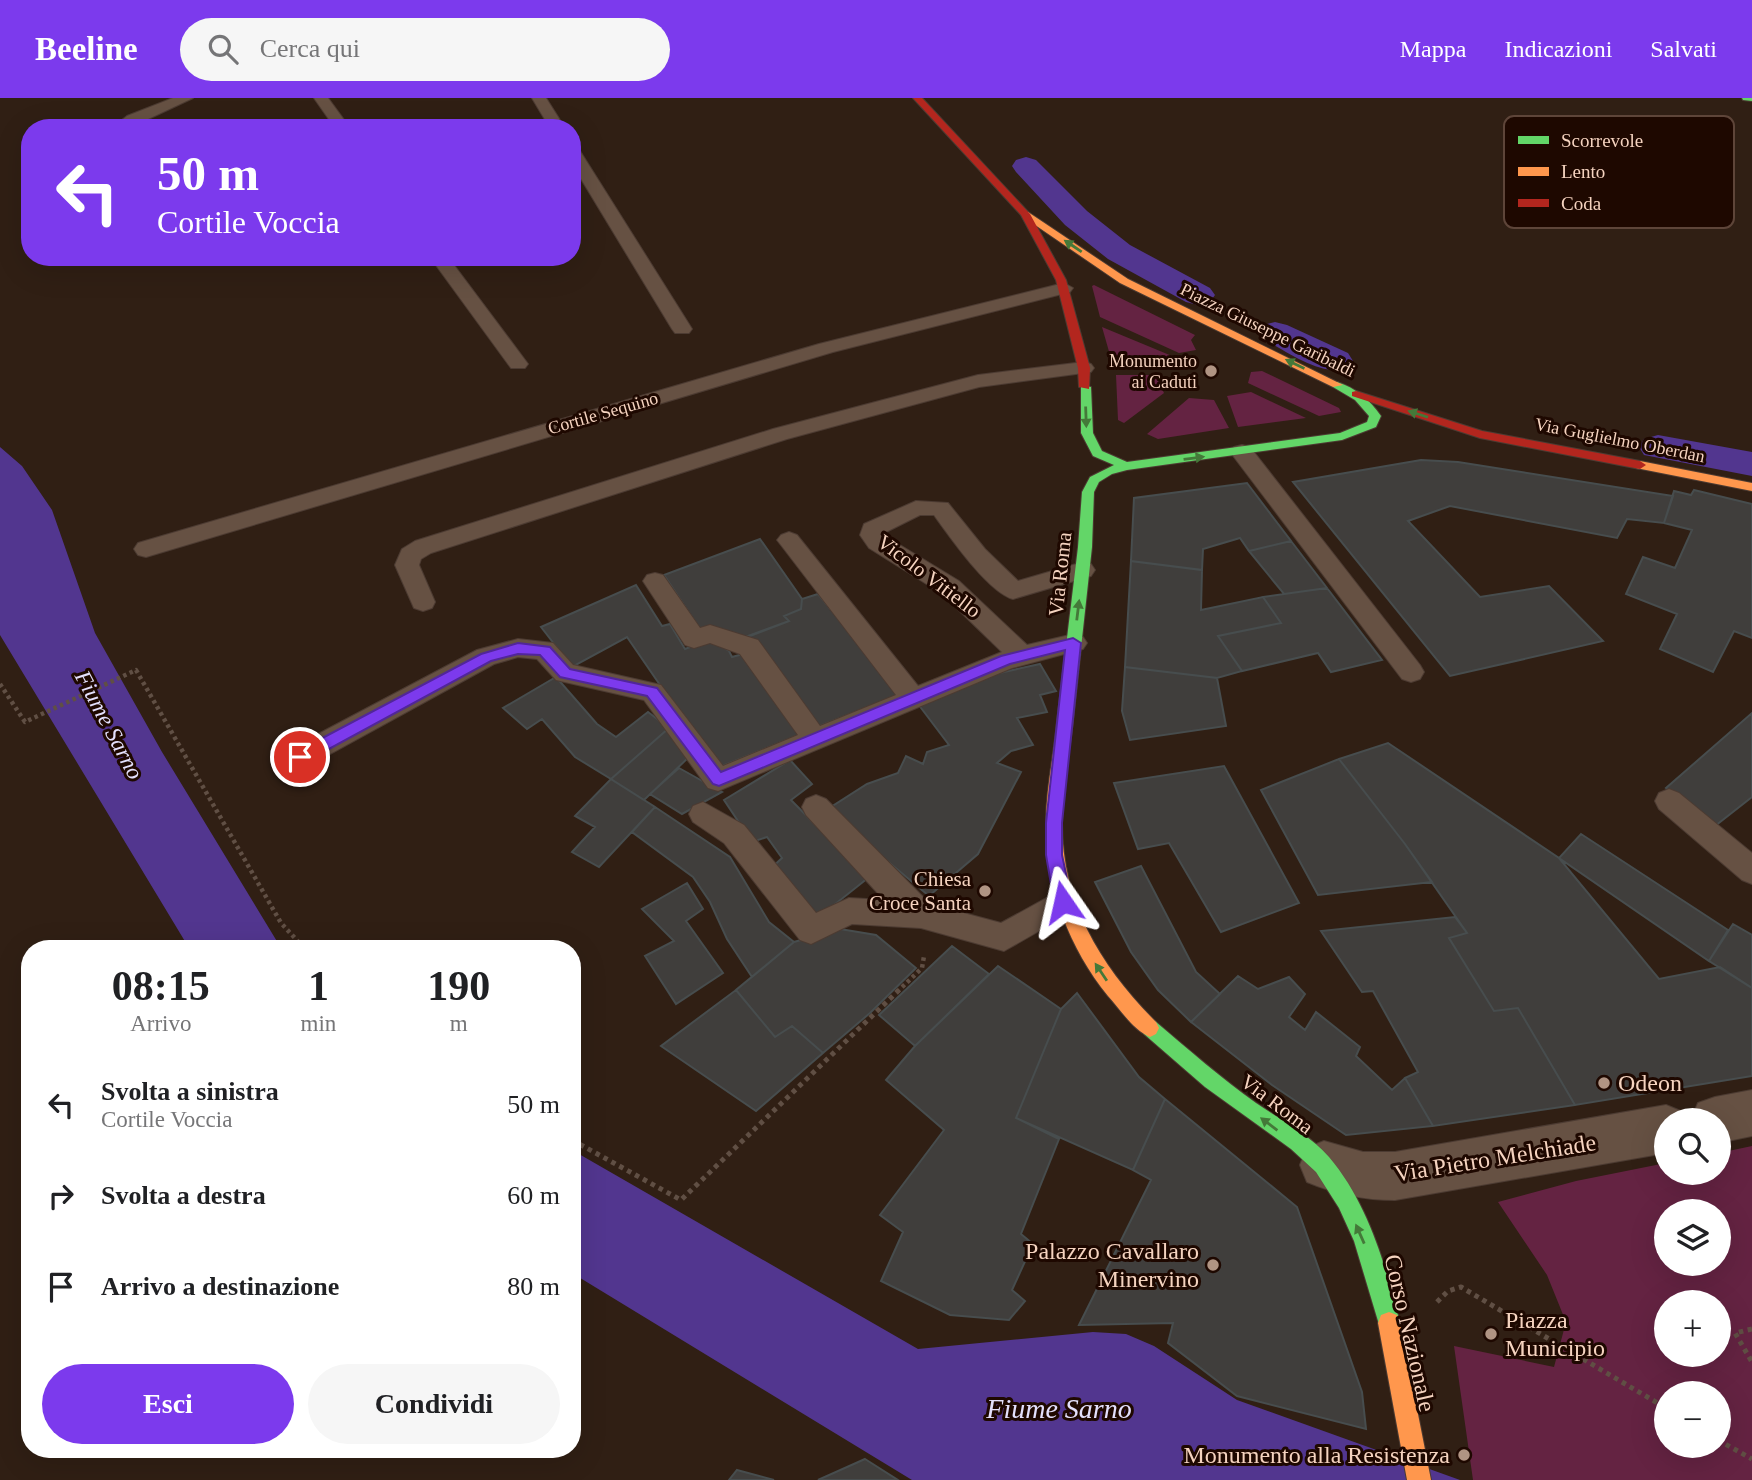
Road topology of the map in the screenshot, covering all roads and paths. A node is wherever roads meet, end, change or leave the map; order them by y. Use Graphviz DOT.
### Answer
graph roads {
  1 [pos="186,98"];
  2 [pos="321,98"];
  3 [pos="539,98"];
  4 [pos="1746,98"];
  5 [pos="1752,99"];
  6 [pos="927,102"];
  7 [pos="132,119"];
  8 [pos="336,119"];
  9 [pos="552,119"];
  10 [pos="581,166"];
  11 [pos="1025,215"];
  12 [pos="446,266"];
  13 [pos="1124,281"];
  14 [pos="1062,284"];
  15 [pos="682,329"];
  16 [pos="518,365"];
  17 [pos="1084,368"];
  18 [pos="1356,394"];
  19 [pos="1390,433"];
  20 [pos="1423,433"];
  21 [pos="1480,434"];
  22 [pos="1342,436"];
  23 [pos="1242,452"];
  24 [pos="1126,466"];
  25 [pos="1752,487"];
  26 [pos="789,540"];
  27 [pos="146,549"];
  28 [pos="1083,570"];
  29 [pos="654,581"];
  30 [pos="423,603"];
  31 [pos="1073,643"];
  32 [pos="1022,656"];
  33 [pos="1410,672"];
  34 [pos="0,684"];
  35 [pos="913,698"];
  36 [pos="815,739"];
  37 [pos="300,757"];
  38 [pos="1669,801"];
  39 [pos="816,807"];
  40 [pos="703,814"];
  41 [pos="1752,871"];
  42 [pos="1063,902"];
  43 [pos="921,915"];
  44 [pos="958,924"];
  45 [pos="297,940"];
  46 [pos="1752,1113"];
  47 [pos="1731,1117"];
  48 [pos="1654,1131"];
  49 [pos="581,1145"];
  50 [pos="1324,1165"];
  51 [pos="1433,1306"];
  52 [pos="1752,1329"];
  53 [pos="1752,1362"];
  54 [pos="1654,1401"];
  55 [pos="1731,1447"];
  56 [pos="1752,1459"];
  57 [pos="1419,1480"];
  1 -- 7 [label="lane"];
  2 -- 8 [label="lane"];
  3 -- 9 [label="lane"];
  4 -- 5 [label="main road"];
  6 -- 11 [label="main road"];
  10 -- 15 [label="lane"];
  13 -- 11 [label="main road, Piazza Giuseppe Garibaldi, one-way"];
  11 -- 14 [label="main road"];
  12 -- 16 [label="lane"];
  13 -- 14 [label="main road"];
  18 -- 13 [label="main road, Piazza Giuseppe Garibaldi, one-way"];
  14 -- 17 [label="main road"];
  14 -- 27 [label="lane, Cortile Sequino"];
  17 -- 24 [label="main road, one-way"];
  17 -- 30 [label="lane"];
  21 -- 18 [label="main road, Via Guglielmo Oberdan, one-way"];
  18 -- 22 [label="main road, Piazza Giuseppe Garibaldi"];
  19 -- 22 [label="main road"];
  20 -- 21 [label="main road, Via Guglielmo Oberdan"];
  21 -- 25 [label="main road, Via Guglielmo Oberdan"];
  22 -- 23 [label="main road, Piazza Giuseppe Garibaldi"];
  24 -- 23 [label="main road, Piazza Giuseppe Garibaldi, one-way"];
  23 -- 33 [label="lane"];
  24 -- 28 [label="main road, Via Roma"];
  26 -- 35 [label="lane"];
  31 -- 28 [label="main road, Via Roma, one-way"];
  28 -- 32 [label="lane, Vicolo Vitiello"];
  29 -- 36 [label="lane"];
  31 -- 32 [label="lane"];
  31 -- 42 [label="main road, Via Roma"];
  32 -- 35 [label="lane"];
  34 -- 45 [label="path"];
  35 -- 36 [label="lane"];
  36 -- 37 [label="lane"];
  38 -- 41 [label="lane"];
  39 -- 43 [label="lane"];
  40 -- 43 [label="lane"];
  42 -- 44 [label="lane"];
  50 -- 42 [label="main road, Via Roma, one-way"];
  43 -- 44 [label="lane"];
  44 -- 49 [label="path"];
  46 -- 47 [label="street"];
  48 -- 50 [label="street, Via Pietro Melchiade"];
  57 -- 50 [label="main road, Corso Nazionale, one-way"];
  51 -- 54 [label="path"];
  52 -- 53 [label="path"];
  55 -- 56 [label="path"];
}
